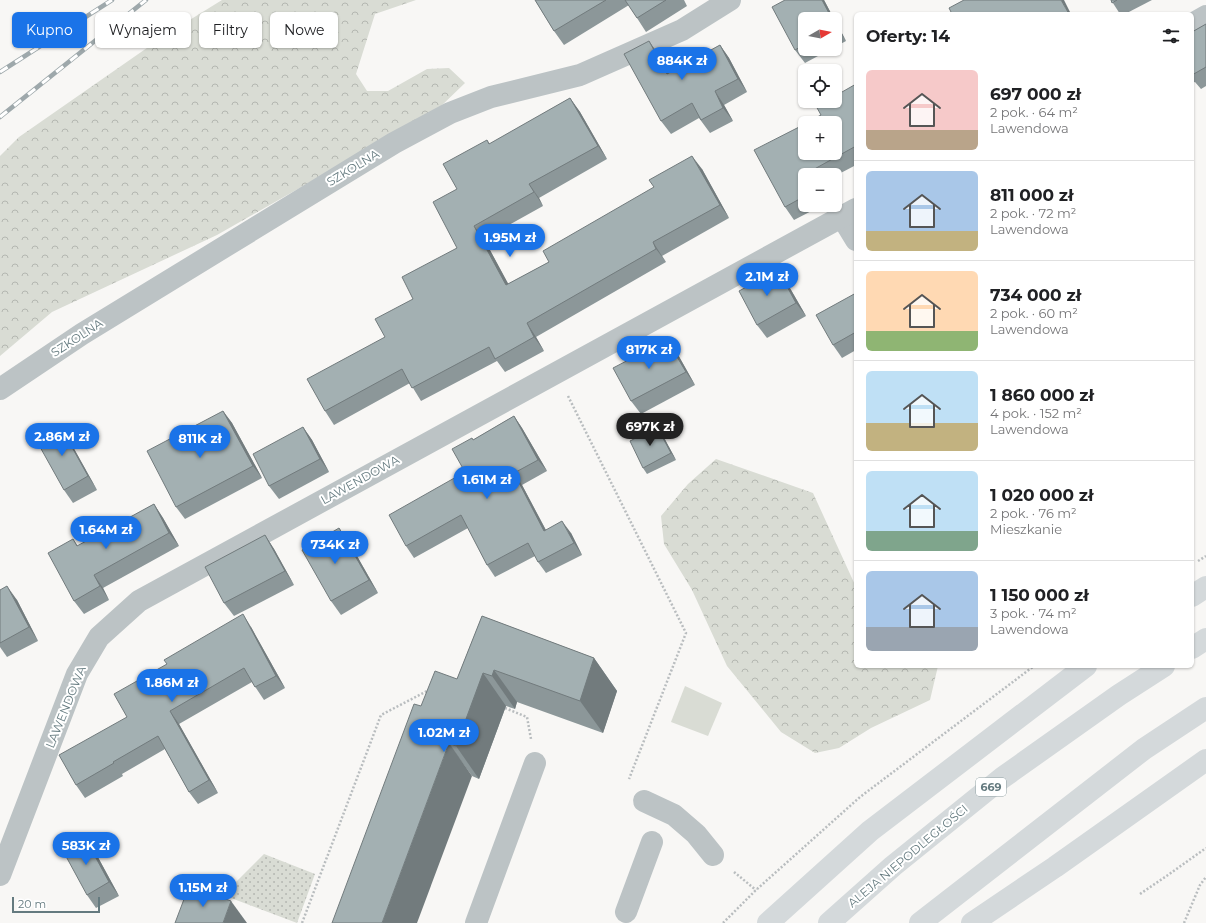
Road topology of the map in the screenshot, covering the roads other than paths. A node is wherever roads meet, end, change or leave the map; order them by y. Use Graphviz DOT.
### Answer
graph roads {
  1 [pos="730,0"];
  2 [pos="1206,16"];
  3 [pos="1194,23"];
  4 [pos="849,213"];
  5 [pos="854,232"];
  6 [pos="0,389"];
  7 [pos="1206,588"];
  8 [pos="1194,595"];
  9 [pos="1206,639"];
  10 [pos="1194,647"];
  11 [pos="1083,668"];
  12 [pos="1161,668"];
  13 [pos="1206,708"];
  14 [pos="1206,760"];
  15 [pos="535,763"];
  16 [pos="644,801"];
  17 [pos="652,842"];
  18 [pos="713,855"];
  19 [pos="0,875"];
  20 [pos="626,912"];
  21 [pos="476,923"];
  22 [pos="768,923"];
  23 [pos="829,923"];
  24 [pos="920,923"];
  25 [pos="972,923"];
  1 -- 6 [label="street, SZKOLNA"];
  2 -- 3 [label="street"];
  4 -- 5 [label="street"];
  4 -- 19 [label="street, LAWENDOWA"];
  7 -- 8 [label="main road"];
  9 -- 10 [label="main road"];
  11 -- 22 [label="main road"];
  12 -- 23 [label="main road, ALEJA NIEPODLEGŁOŚCI / 669"];
  13 -- 24 [label="main road"];
  14 -- 25 [label="main road"];
  15 -- 21 [label="street"];
  16 -- 18 [label="street"];
  17 -- 20 [label="street"];
}
